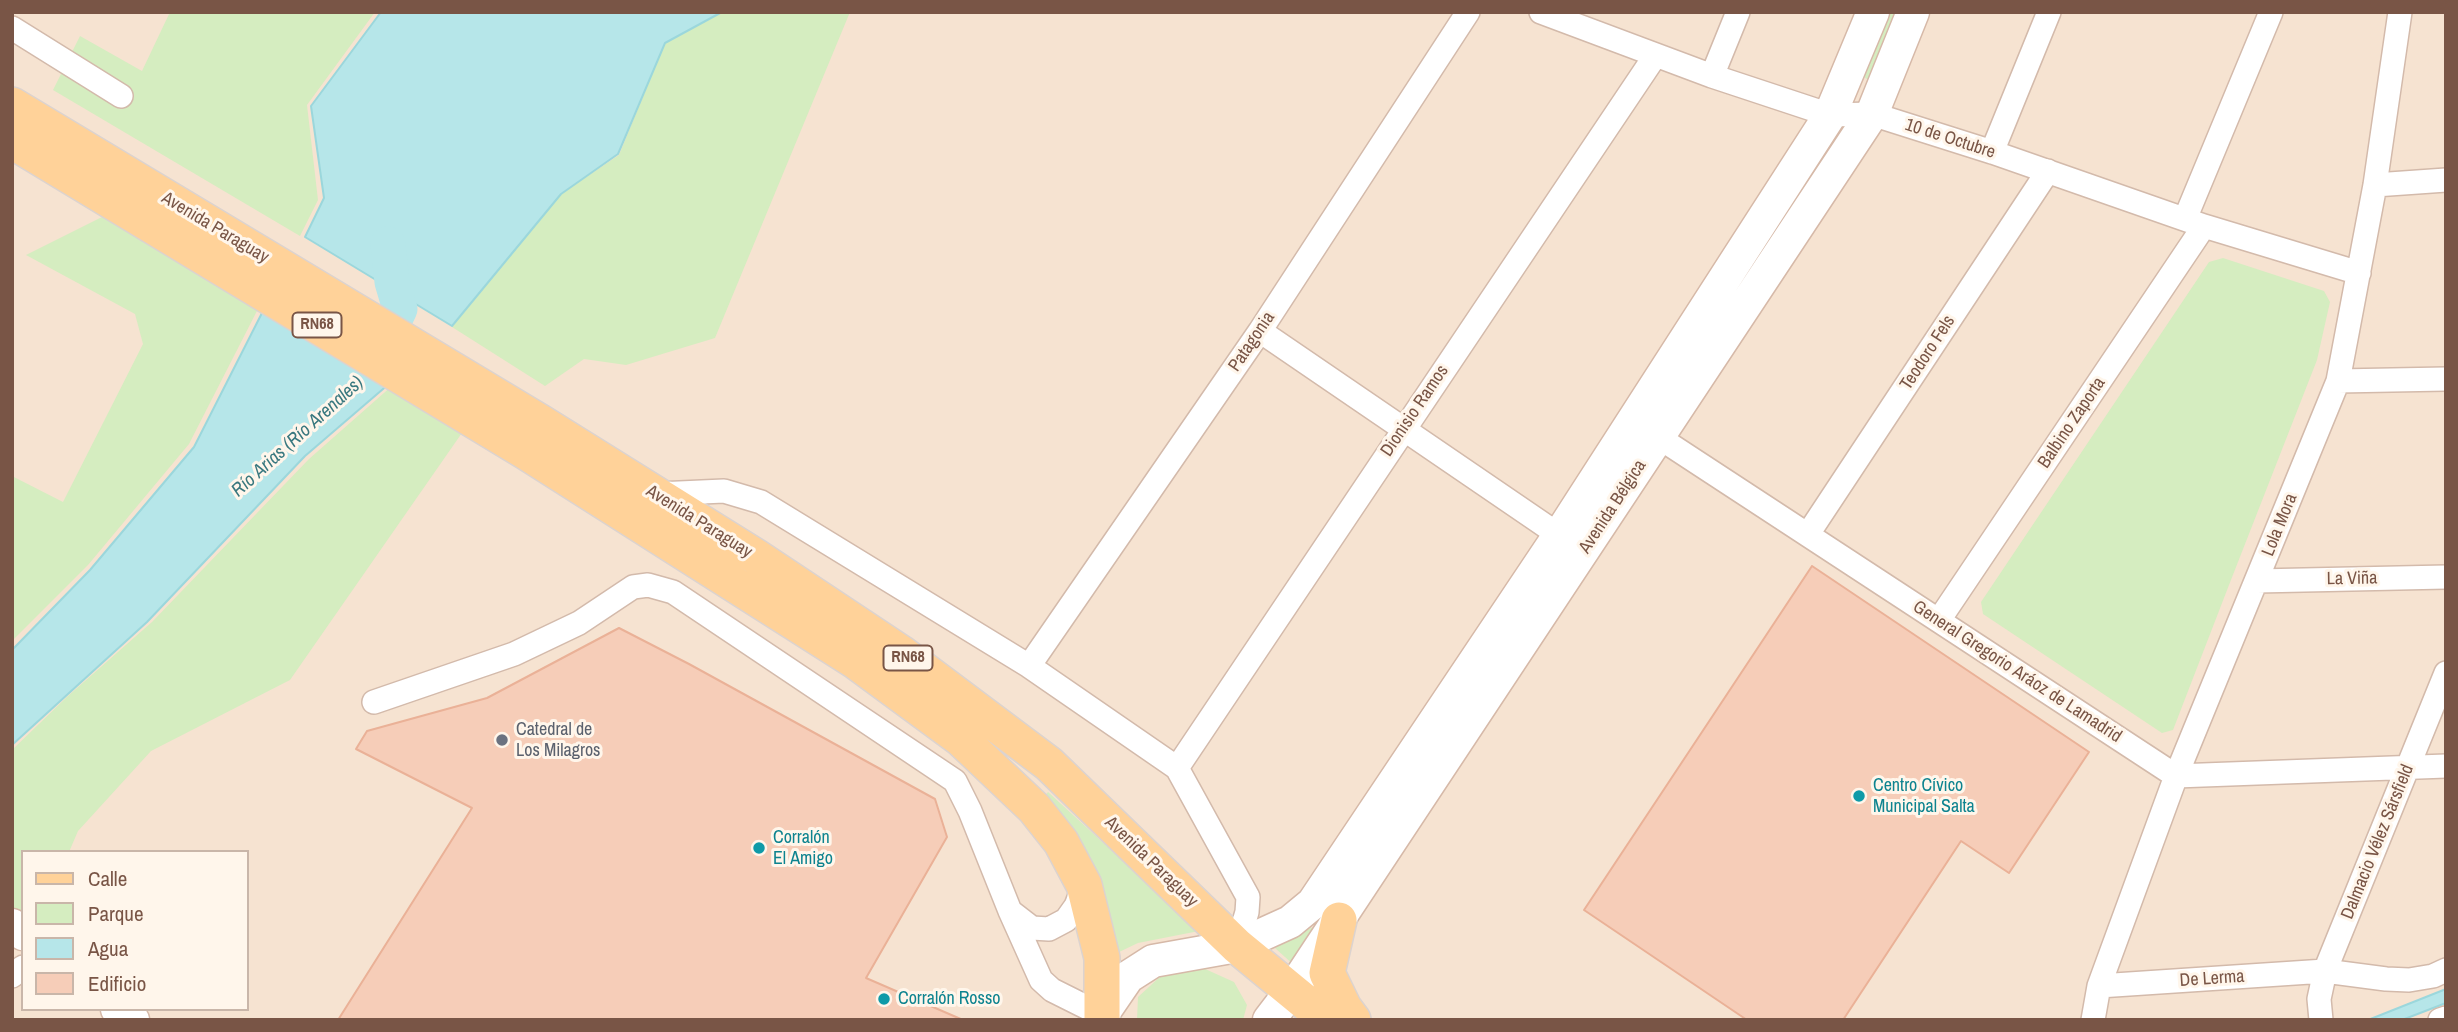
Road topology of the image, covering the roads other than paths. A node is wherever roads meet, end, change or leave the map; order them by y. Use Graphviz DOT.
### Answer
graph roads {
  1 [pos="1468,12"];
  2 [pos="1541,12"];
  3 [pos="1738,12"];
  4 [pos="1873,12"];
  5 [pos="1913,12"];
  6 [pos="2049,12"];
  7 [pos="2271,12"];
  8 [pos="2400,12"];
  9 [pos="12,28"];
  10 [pos="1655,56"];
  11 [pos="1712,76"];
  12 [pos="121,96"];
  13 [pos="13,105"];
  14 [pos="1872,114"];
  15 [pos="1830,115"];
  16 [pos="12,141"];
  17 [pos="1992,152"];
  18 [pos="2048,172"];
  19 [pos="2446,180"];
  20 [pos="115,185"];
  21 [pos="2375,185"];
  22 [pos="2194,222"];
  23 [pos="2359,273"];
  24 [pos="1260,331"];
  25 [pos="2446,379"];
  26 [pos="2338,381"];
  27 [pos="1403,429"];
  28 [pos="1645,429"];
  29 [pos="533,437"];
  30 [pos="655,494"];
  31 [pos="1808,534"];
  32 [pos="1572,543"];
  33 [pos="2446,577"];
  34 [pos="2258,581"];
  35 [pos="1939,620"];
  36 [pos="1028,666"];
  37 [pos="2446,673"];
  38 [pos="374,702"];
  39 [pos="2446,766"];
  40 [pos="2409,767"];
  41 [pos="1177,768"];
  42 [pos="2176,776"];
  43 [pos="1084,885"];
  44 [pos="1010,911"];
  45 [pos="1339,920"];
  46 [pos="1237,946"];
  47 [pos="2446,970"];
  48 [pos="2325,971"];
  49 [pos="2099,986"];
  50 [pos="1292,990"];
  51 [pos="1110,1012"];
  52 [pos="2316,1018"];
  53 [pos="2446,1018"];
  54 [pos="1269,1020"];
  55 [pos="1327,1020"];
  56 [pos="1353,1020"];
  57 [pos="2093,1020"];
  58 [pos="2440,1020"];
  1 -- 24 [label="street, Patagonia"];
  2 -- 10 [label="street, 10 de Octubre"];
  3 -- 11 [label="street"];
  4 -- 15 [label="main road, Avenida Bélgica"];
  5 -- 14 [label="main road, Avenida Bélgica"];
  6 -- 17 [label="street"];
  7 -- 22 [label="street, Balbino Zaporta"];
  8 -- 21 [label="street, Lola Mora"];
  9 -- 12 [label="street"];
  10 -- 11 [label="street, 10 de Octubre"];
  10 -- 27 [label="street, Dionisio Ramos"];
  11 -- 15 [label="street, 10 de Octubre"];
  13 -- 20 [label="main road, Avenida Paraguay / RN68"];
  14 -- 15 [label="street, 10 de Octubre"];
  14 -- 17 [label="street, 10 de Octubre"];
  14 -- 28 [label="main road, Avenida Bélgica"];
  15 -- 28 [label="main road, Avenida Bélgica"];
  16 -- 20 [label="main road, Avenida Paraguay / RN68"];
  17 -- 18 [label="street, 10 de Octubre"];
  18 -- 22 [label="street, 10 de Octubre"];
  18 -- 31 [label="street, Teodoro Fels"];
  19 -- 21 [label="street"];
  20 -- 29 [label="main road, Avenida Paraguay / RN68"];
  21 -- 23 [label="street, Lola Mora"];
  22 -- 23 [label="street, 10 de Octubre"];
  22 -- 35 [label="street, Balbino Zaporta"];
  23 -- 26 [label="street, Lola Mora"];
  24 -- 27 [label="street"];
  24 -- 36 [label="street, Patagonia"];
  25 -- 26 [label="street"];
  26 -- 34 [label="street, Lola Mora"];
  27 -- 32 [label="street"];
  27 -- 41 [label="street, Dionisio Ramos"];
  28 -- 31 [label="street, General Gregorio Aráoz de Lamadrid"];
  28 -- 32 [label="main road, Avenida Bélgica"];
  29 -- 30 [label="main road, Avenida Paraguay / RN68"];
  29 -- 43 [label="main road, Avenida Paraguay / RN68"];
  30 -- 36 [label="street"];
  30 -- 46 [label="main road, Avenida Paraguay / RN68"];
  31 -- 35 [label="street, General Gregorio Aráoz de Lamadrid"];
  32 -- 45 [label="main road, Avenida Bélgica"];
  32 -- 46 [label="main road, Avenida Bélgica"];
  33 -- 34 [label="street, La Viña"];
  34 -- 42 [label="street, Lola Mora"];
  35 -- 42 [label="street, General Gregorio Aráoz de Lamadrid"];
  36 -- 41 [label="street"];
  37 -- 40 [label="street, Dalmacio Vélez Sársfield"];
  38 -- 44 [label="street"];
  39 -- 40 [label="street"];
  40 -- 42 [label="street"];
  40 -- 48 [label="street, Dalmacio Vélez Sársfield"];
  41 -- 46 [label="street"];
  42 -- 49 [label="street, Lola Mora"];
  43 -- 44 [label="street"];
  43 -- 51 [label="main road, Avenida Paraguay / RN68"];
  44 -- 51 [label="street"];
  45 -- 50 [label="main road, Avenida Bélgica"];
  45 -- 56 [label="main road"];
  46 -- 50 [label="main road, Avenida Paraguay"];
  46 -- 51 [label="main road, Avenida Bélgica"];
  47 -- 48 [label="street, De Lerma"];
  48 -- 49 [label="street, De Lerma"];
  48 -- 52 [label="street, Dalmacio Vélez Sársfield"];
  49 -- 57 [label="street, Lola Mora"];
  50 -- 54 [label="main road, Avenida Bélgica"];
  50 -- 55 [label="main road, Avenida Paraguay"];
  53 -- 58 [label="street"];
}
